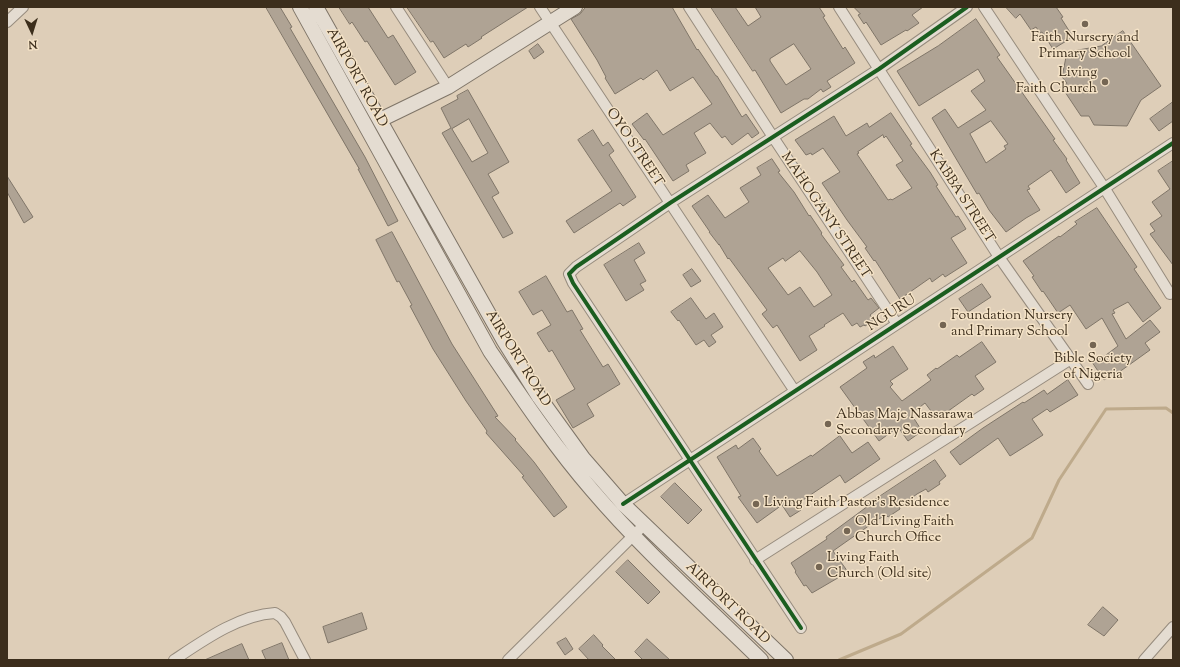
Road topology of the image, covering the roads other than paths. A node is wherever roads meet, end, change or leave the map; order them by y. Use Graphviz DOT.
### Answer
graph roads {
  1 [pos="23,7"];
  2 [pos="300,7"];
  3 [pos="316,7"];
  4 [pos="396,7"];
  5 [pos="540,7"];
  6 [pos="575,7"];
  7 [pos="689,7"];
  8 [pos="838,7"];
  9 [pos="967,7"];
  10 [pos="984,7"];
  11 [pos="7,22"];
  12 [pos="551,23"];
  13 [pos="879,69"];
  14 [pos="448,87"];
  15 [pos="380,120"];
  16 [pos="773,137"];
  17 [pos="1173,143"];
  18 [pos="1105,189"];
  19 [pos="670,203"];
  20 [pos="999,256"];
  21 [pos="1170,294"];
  22 [pos="897,324"];
  23 [pos="1071,359"];
  24 [pos="1088,384"];
  25 [pos="794,390"];
  26 [pos="689,460"];
  27 [pos="623,504"];
  28 [pos="644,525"];
  29 [pos="633,536"];
  30 [pos="755,560"];
  31 [pos="1173,627"];
  32 [pos="801,628"];
  33 [pos="174,660"];
  34 [pos="305,660"];
  35 [pos="508,660"];
  36 [pos="761,660"];
  37 [pos="786,660"];
  38 [pos="1144,660"];
  1 -- 11 [label="street"];
  2 -- 29 [label="main road, AIRPORT ROAD"];
  3 -- 15 [label="main road, AIRPORT ROAD"];
  4 -- 14 [label="street"];
  5 -- 12 [label="street, OYO STREET"];
  6 -- 12 [label="main road"];
  7 -- 16 [label="street, MAHOGANY STREET"];
  8 -- 13 [label="street, KABBA STREET"];
  9 -- 13 [label="street"];
  10 -- 18 [label="street"];
  12 -- 14 [label="main road"];
  12 -- 19 [label="street, OYO STREET"];
  13 -- 16 [label="street"];
  13 -- 20 [label="street, KABBA STREET"];
  14 -- 15 [label="main road"];
  15 -- 27 [label="main road, AIRPORT ROAD"];
  16 -- 19 [label="street"];
  16 -- 22 [label="street, MAHOGANY STREET"];
  17 -- 18 [label="street, NGURU"];
  18 -- 20 [label="street, NGURU"];
  18 -- 21 [label="street"];
  19 -- 25 [label="street, OYO STREET"];
  19 -- 26 [label="street"];
  20 -- 22 [label="street, NGURU"];
  20 -- 23 [label="street, KABBA STREET"];
  22 -- 25 [label="street, NGURU"];
  23 -- 24 [label="street, KABBA STREET"];
  23 -- 30 [label="street"];
  25 -- 26 [label="street, NGURU"];
  26 -- 27 [label="street, NGURU"];
  26 -- 30 [label="street"];
  27 -- 28 [label="main road, AIRPORT ROAD"];
  28 -- 29 [label="street"];
  28 -- 37 [label="main road, AIRPORT ROAD"];
  29 -- 35 [label="street"];
  29 -- 36 [label="main road, AIRPORT ROAD"];
  30 -- 32 [label="street"];
  31 -- 38 [label="street"];
  33 -- 34 [label="street"];
}
